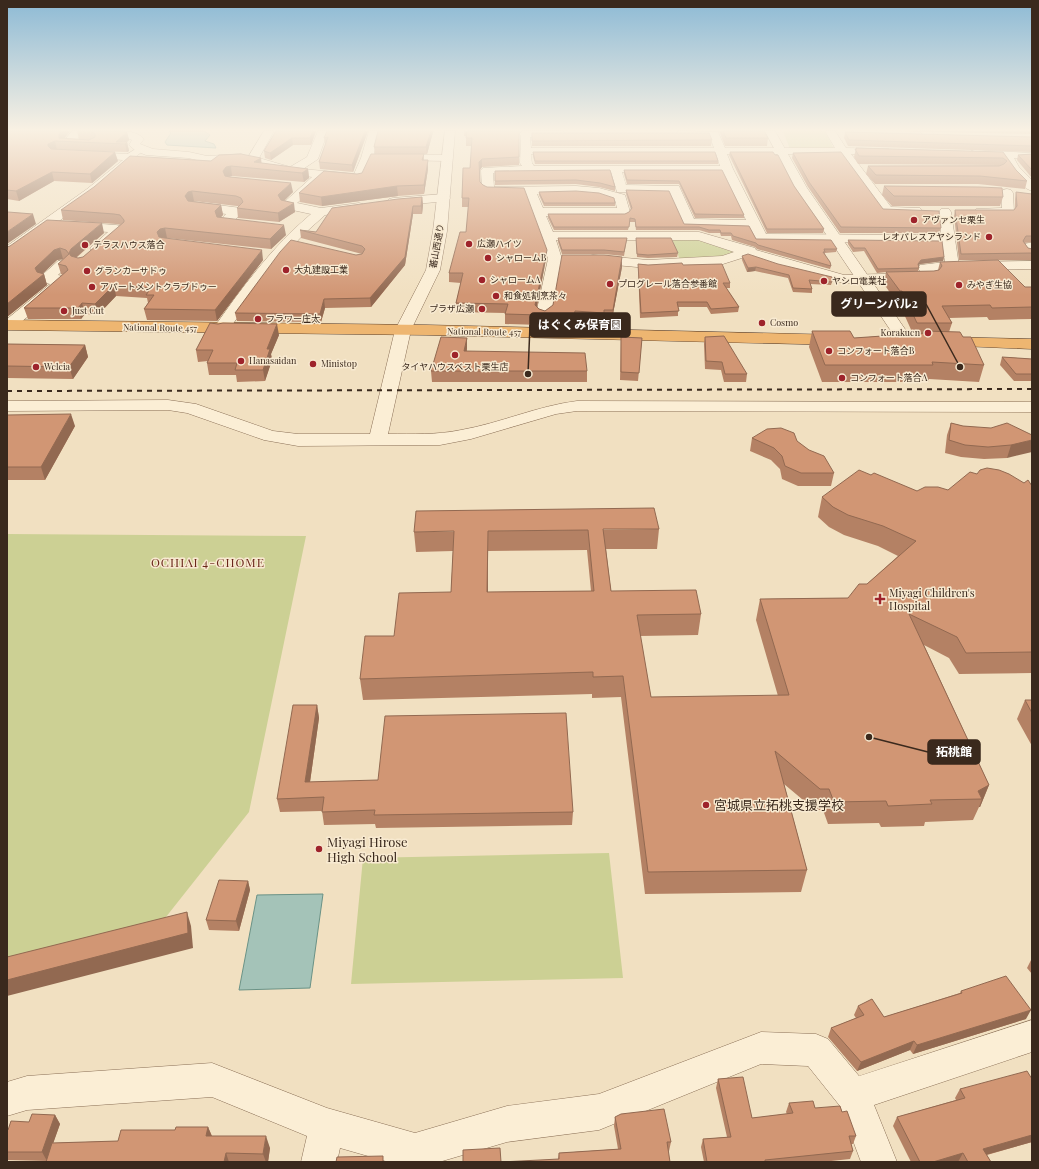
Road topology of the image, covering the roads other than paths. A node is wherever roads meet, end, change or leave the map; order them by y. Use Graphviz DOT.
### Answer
graph roads {
  1 [pos="99,186"];
  2 [pos="309,186"];
  3 [pos="445,186"];
  4 [pos="488,186"];
  5 [pos="620,186"];
  6 [pos="735,186"];
  7 [pos="800,186"];
  8 [pos="867,186"];
  9 [pos="291,187"];
  10 [pos="306,188"];
  11 [pos="870,189"];
  12 [pos="886,189"];
  13 [pos="530,191"];
  14 [pos="993,191"];
  15 [pos="1007,193"];
  16 [pos="1032,195"];
  17 [pos="444,198"];
  18 [pos="194,206"];
  19 [pos="321,212"];
  20 [pos="539,212"];
  21 [pos="945,212"];
  22 [pos="45,224"];
  23 [pos="754,224"];
  24 [pos="262,226"];
  25 [pos="287,235"];
  26 [pos="548,236"];
  27 [pos="834,239"];
  28 [pos="948,239"];
  29 [pos="304,245"];
  30 [pos="1032,247"];
  31 [pos="750,251"];
  32 [pos="1032,251"];
  33 [pos="7,252"];
  34 [pos="260,254"];
  35 [pos="275,256"];
  36 [pos="85,258"];
  37 [pos="569,259"];
  38 [pos="63,264"];
  39 [pos="1032,265"];
  40 [pos="952,266"];
  41 [pos="864,279"];
  42 [pos="544,314"];
  43 [pos="8,325"];
  44 [pos="221,329"];
  45 [pos="404,330"];
  46 [pos="858,340"];
  47 [pos="890,341"];
  48 [pos="906,342"];
  49 [pos="1032,344"];
  50 [pos="7,406"];
  51 [pos="1032,407"];
  52 [pos="378,439"];
  53 [pos="1032,1036"];
  54 [pos="853,1095"];
  55 [pos="7,1099"];
  56 [pos="327,1126"];
  57 [pos="319,1162"];
  58 [pos="879,1162"];
  1 -- 22 [label="street"];
  2 -- 10 [label="street"];
  3 -- 17 [label="street, 蕃山西通り"];
  4 -- 13 [label="street"];
  5 -- 23 [label="street"];
  6 -- 23 [label="street"];
  7 -- 27 [label="street"];
  8 -- 11 [label="street"];
  9 -- 10 [label="street"];
  10 -- 19 [label="street"];
  11 -- 12 [label="street"];
  11 -- 21 [label="street"];
  13 -- 20 [label="street"];
  13 -- 20 [label="street"];
  14 -- 15 [label="street"];
  15 -- 16 [label="street"];
  15 -- 21 [label="street"];
  17 -- 19 [label="street"];
  17 -- 45 [label="street, 蕃山西通り"];
  18 -- 24 [label="street"];
  19 -- 25 [label="street"];
  20 -- 26 [label="street"];
  21 -- 28 [label="street"];
  22 -- 33 [label="street"];
  22 -- 36 [label="street"];
  23 -- 27 [label="street"];
  25 -- 29 [label="street"];
  25 -- 35 [label="street"];
  26 -- 31 [label="street"];
  26 -- 37 [label="street"];
  27 -- 28 [label="street"];
  27 -- 41 [label="street"];
  28 -- 40 [label="street"];
  30 -- 32 [label="street"];
  31 -- 37 [label="street"];
  31 -- 41 [label="street"];
  34 -- 35 [label="street"];
  35 -- 44 [label="street"];
  37 -- 42 [label="street"];
  38 -- 43 [label="street"];
  39 -- 40 [label="street"];
  40 -- 41 [label="street"];
  41 -- 48 [label="street"];
  43 -- 44 [label="highway, National Route 457"];
  44 -- 45 [label="highway, National Route 457"];
  45 -- 46 [label="highway, National Route 457"];
  45 -- 52 [label="street, 蕃山西通り"];
  47 -- 48 [label="highway"];
  48 -- 49 [label="highway"];
  50 -- 52 [label="street"];
  51 -- 52 [label="street"];
  53 -- 54 [label="street"];
  54 -- 56 [label="street"];
  54 -- 58 [label="street"];
  55 -- 56 [label="street"];
  56 -- 57 [label="street"];
}
